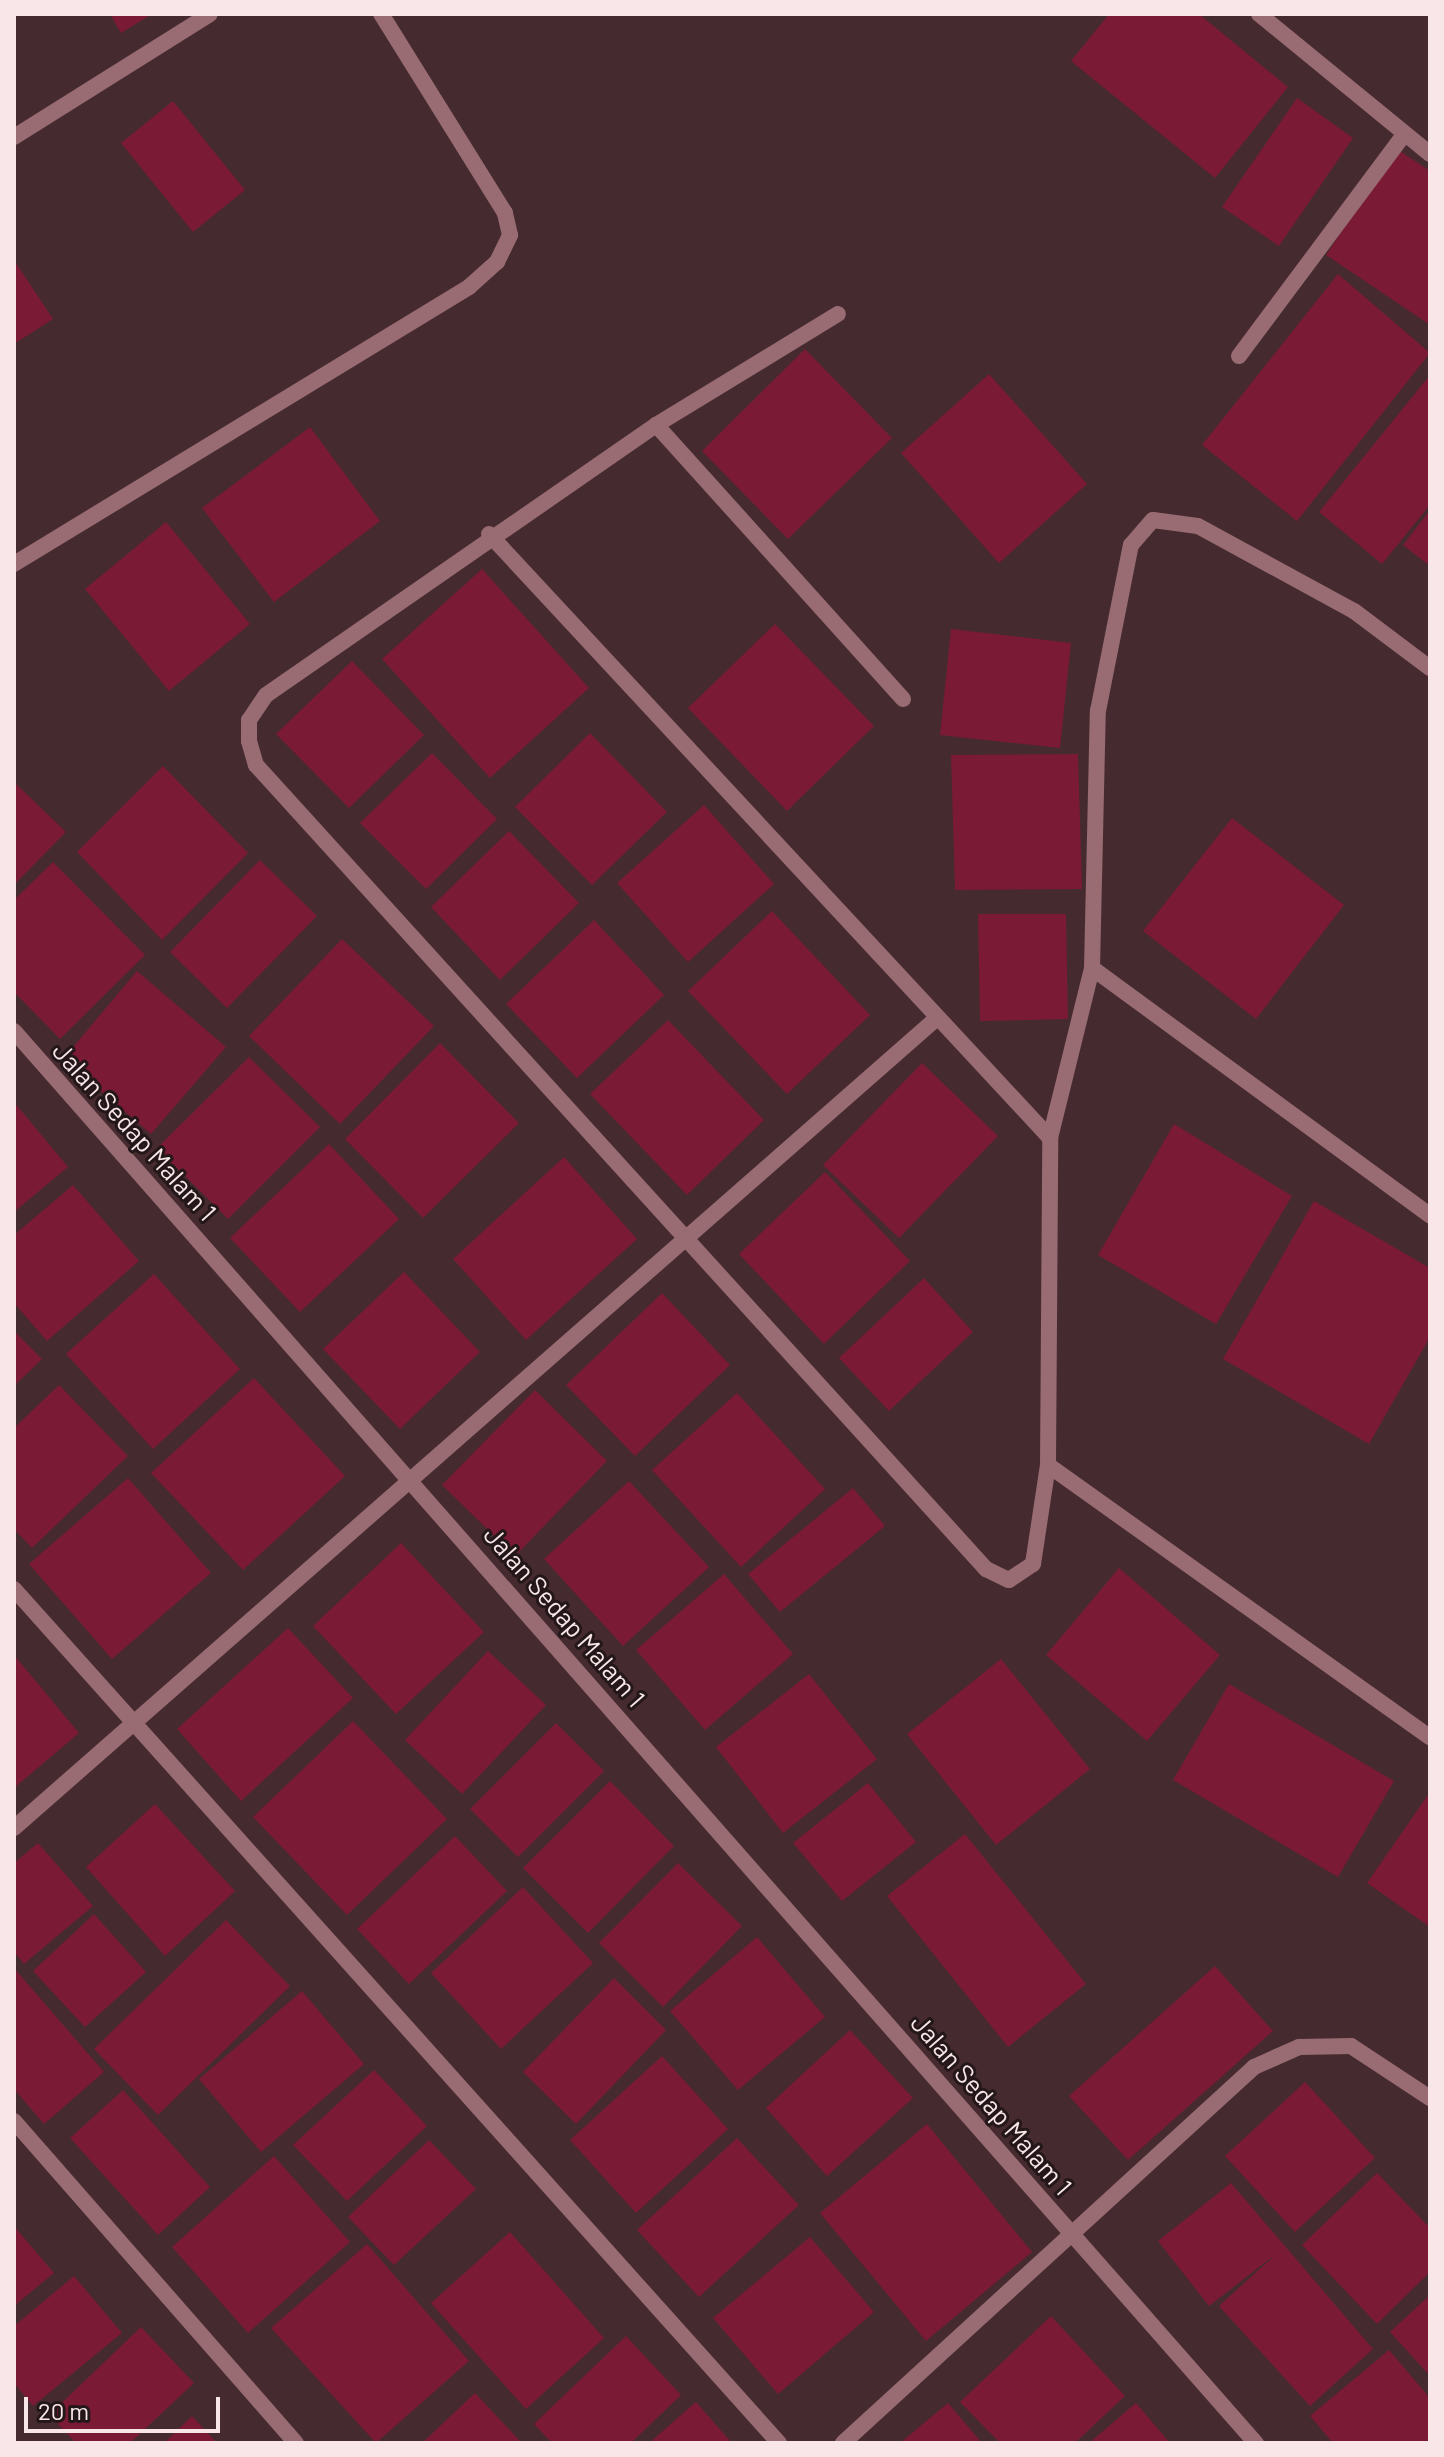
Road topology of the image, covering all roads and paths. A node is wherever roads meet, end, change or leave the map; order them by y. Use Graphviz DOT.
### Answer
graph roads {
  1 [pos="210,14"];
  2 [pos="381,14"];
  3 [pos="1259,14"];
  4 [pos="1403,136"];
  5 [pos="14,137"];
  6 [pos="1430,154"];
  7 [pos="838,314"];
  8 [pos="1239,356"];
  9 [pos="656,425"];
  10 [pos="489,534"];
  11 [pos="14,564"];
  12 [pos="1430,668"];
  13 [pos="903,699"];
  14 [pos="1092,968"];
  15 [pos="937,1018"];
  16 [pos="14,1031"];
  17 [pos="1050,1138"];
  18 [pos="1430,1215"];
  19 [pos="684,1235"];
  20 [pos="1048,1465"];
  21 [pos="412,1477"];
  22 [pos="14,1589"];
  23 [pos="131,1722"];
  24 [pos="1430,1737"];
  25 [pos="14,1828"];
  26 [pos="1430,2098"];
  27 [pos="14,2121"];
  28 [pos="1076,2236"];
  29 [pos="296,2443"];
  30 [pos="779,2443"];
  31 [pos="843,2443"];
  32 [pos="1256,2443"];
  1 -- 5 [label="street"];
  2 -- 11 [label="street"];
  3 -- 4 [label="street"];
  4 -- 6 [label="street"];
  4 -- 8 [label="street"];
  7 -- 9 [label="street"];
  9 -- 10 [label="street"];
  9 -- 13 [label="street"];
  10 -- 15 [label="street"];
  10 -- 19 [label="street"];
  12 -- 14 [label="street"];
  14 -- 17 [label="street"];
  14 -- 18 [label="street"];
  15 -- 17 [label="street"];
  15 -- 19 [label="street"];
  16 -- 21 [label="street, Jalan Sedap Malam 1"];
  17 -- 20 [label="street"];
  19 -- 20 [label="street"];
  19 -- 21 [label="street"];
  20 -- 24 [label="street"];
  21 -- 23 [label="street"];
  21 -- 28 [label="street, Jalan Sedap Malam 1"];
  22 -- 23 [label="street"];
  23 -- 25 [label="street"];
  23 -- 30 [label="street"];
  26 -- 28 [label="street"];
  27 -- 29 [label="street"];
  28 -- 31 [label="street"];
  28 -- 32 [label="street, Jalan Sedap Malam 1"];
}
